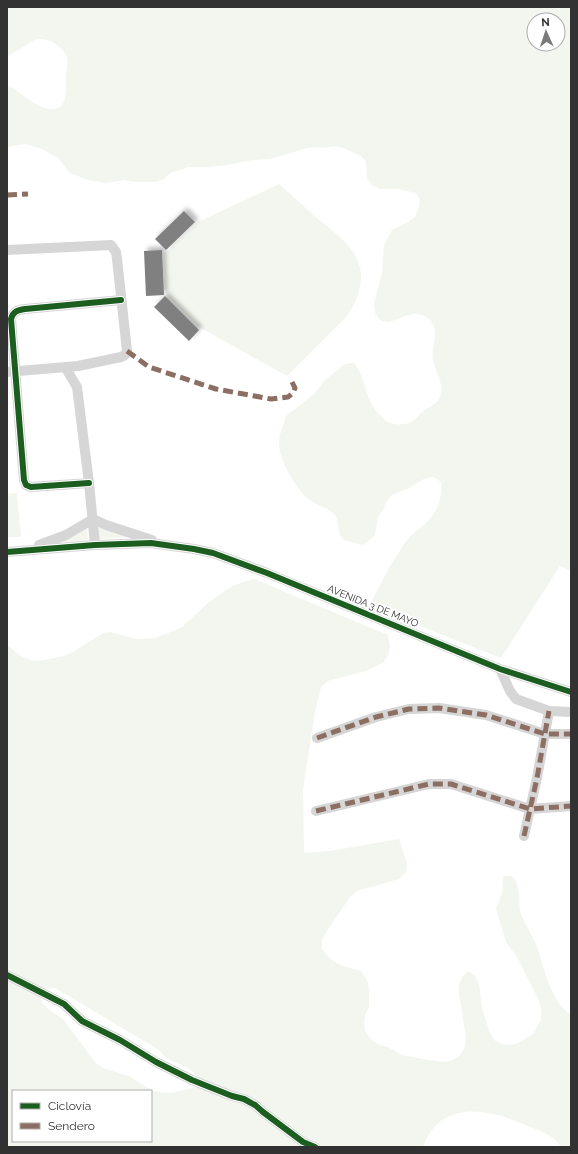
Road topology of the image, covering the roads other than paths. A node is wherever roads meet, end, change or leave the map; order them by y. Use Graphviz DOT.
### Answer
graph roads {
  1 [pos="7,250"];
  2 [pos="122,300"];
  3 [pos="65,367"];
  4 [pos="12,371"];
  5 [pos="89,483"];
  6 [pos="93,518"];
  7 [pos="95,544"];
  8 [pos="166,544"];
  9 [pos="24,550"];
  10 [pos="7,552"];
  11 [pos="500,670"];
  12 [pos="571,692"];
  13 [pos="549,711"];
  14 [pos="571,712"];
  15 [pos="545,734"];
  16 [pos="571,734"];
  17 [pos="317,738"];
  18 [pos="571,806"];
  19 [pos="530,809"];
  20 [pos="316,811"];
  21 [pos="524,836"];
  22 [pos="7,975"];
  23 [pos="315,1147"];
  1 -- 2 [label="street"];
  2 -- 3 [label="street"];
  2 -- 4 [label="street"];
  3 -- 4 [label="street"];
  3 -- 5 [label="street"];
  4 -- 5 [label="street"];
  5 -- 6 [label="street"];
  6 -- 7 [label="street"];
  6 -- 8 [label="street"];
  6 -- 9 [label="street"];
  7 -- 8 [label="street"];
  7 -- 9 [label="street"];
  8 -- 11 [label="street, AVENIDA 3 DE MAYO"];
  9 -- 10 [label="street"];
  11 -- 12 [label="street, AVENIDA 3 DE MAYO"];
  11 -- 13 [label="street"];
  13 -- 14 [label="street"];
  13 -- 15 [label="street"];
  15 -- 16 [label="street"];
  15 -- 17 [label="street"];
  15 -- 19 [label="street"];
  18 -- 19 [label="street"];
  19 -- 20 [label="street"];
  19 -- 21 [label="street"];
  22 -- 23 [label="street"];
}
